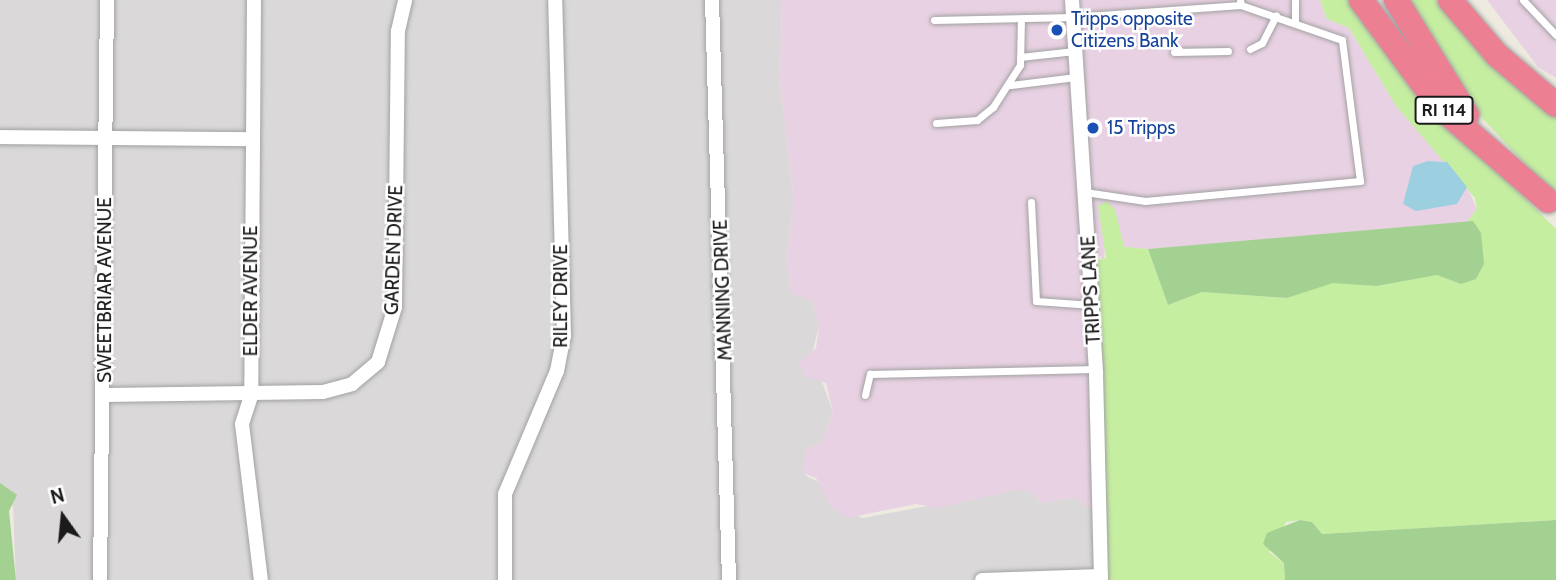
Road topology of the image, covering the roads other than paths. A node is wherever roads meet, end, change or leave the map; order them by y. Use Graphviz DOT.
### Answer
graph roads {
  1 [pos="107,0"];
  2 [pos="254,0"];
  3 [pos="405,0"];
  4 [pos="555,0"];
  5 [pos="712,0"];
  6 [pos="1072,0"];
  7 [pos="1295,0"];
  8 [pos="1362,0"];
  9 [pos="1396,0"];
  10 [pos="1450,0"];
  11 [pos="1523,0"];
  12 [pos="1241,3"];
  13 [pos="1276,15"];
  14 [pos="1073,17"];
  15 [pos="1021,19"];
  16 [pos="934,20"];
  17 [pos="1295,20"];
  18 [pos="1556,35"];
  19 [pos="1250,49"];
  20 [pos="1075,51"];
  21 [pos="1228,51"];
  22 [pos="1174,52"];
  23 [pos="1020,57"];
  24 [pos="1077,77"];
  25 [pos="1011,85"];
  26 [pos="1556,105"];
  27 [pos="936,123"];
  28 [pos="0,137"];
  29 [pos="105,138"];
  30 [pos="252,139"];
  31 [pos="1085,192"];
  32 [pos="1031,202"];
  33 [pos="1552,204"];
  34 [pos="1092,305"];
  35 [pos="1096,369"];
  36 [pos="864,394"];
  37 [pos="105,396"];
  38 [pos="251,396"];
  39 [pos="1101,578"];
  40 [pos="100,580"];
  41 [pos="261,580"];
  42 [pos="505,580"];
  43 [pos="729,580"];
  44 [pos="982,580"];
  1 -- 29 [label="street, SWEETBRIAR AVENUE"];
  2 -- 30 [label="street, ELDER AVENUE"];
  3 -- 38 [label="street, GARDEN DRIVE"];
  4 -- 42 [label="street, RILEY DRIVE"];
  5 -- 43 [label="street, MANNING DRIVE"];
  6 -- 14 [label="street, TRIPPS LANE"];
  7 -- 17 [label="lane"];
  8 -- 33 [label="highway, RI 114"];
  9 -- 33 [label="highway"];
  10 -- 26 [label="highway"];
  11 -- 18 [label="lane"];
  12 -- 13 [label="lane"];
  12 -- 14 [label="lane"];
  13 -- 17 [label="lane"];
  13 -- 19 [label="lane"];
  14 -- 15 [label="lane"];
  14 -- 20 [label="street, TRIPPS LANE"];
  15 -- 16 [label="lane"];
  15 -- 23 [label="lane"];
  17 -- 31 [label="lane"];
  20 -- 23 [label="lane"];
  20 -- 24 [label="street, TRIPPS LANE"];
  21 -- 22 [label="lane"];
  23 -- 25 [label="lane"];
  24 -- 25 [label="lane"];
  24 -- 31 [label="street, TRIPPS LANE"];
  25 -- 27 [label="lane"];
  28 -- 29 [label="street"];
  29 -- 30 [label="street"];
  29 -- 37 [label="street, SWEETBRIAR AVENUE"];
  30 -- 38 [label="street, ELDER AVENUE"];
  31 -- 34 [label="street, TRIPPS LANE"];
  32 -- 34 [label="lane"];
  34 -- 35 [label="street, TRIPPS LANE"];
  35 -- 36 [label="lane"];
  35 -- 39 [label="street, TRIPPS LANE"];
  37 -- 38 [label="street, GARDEN DRIVE"];
  37 -- 40 [label="street, SWEETBRIAR AVENUE"];
  38 -- 41 [label="street, ELDER AVENUE"];
  39 -- 44 [label="street"];
}
